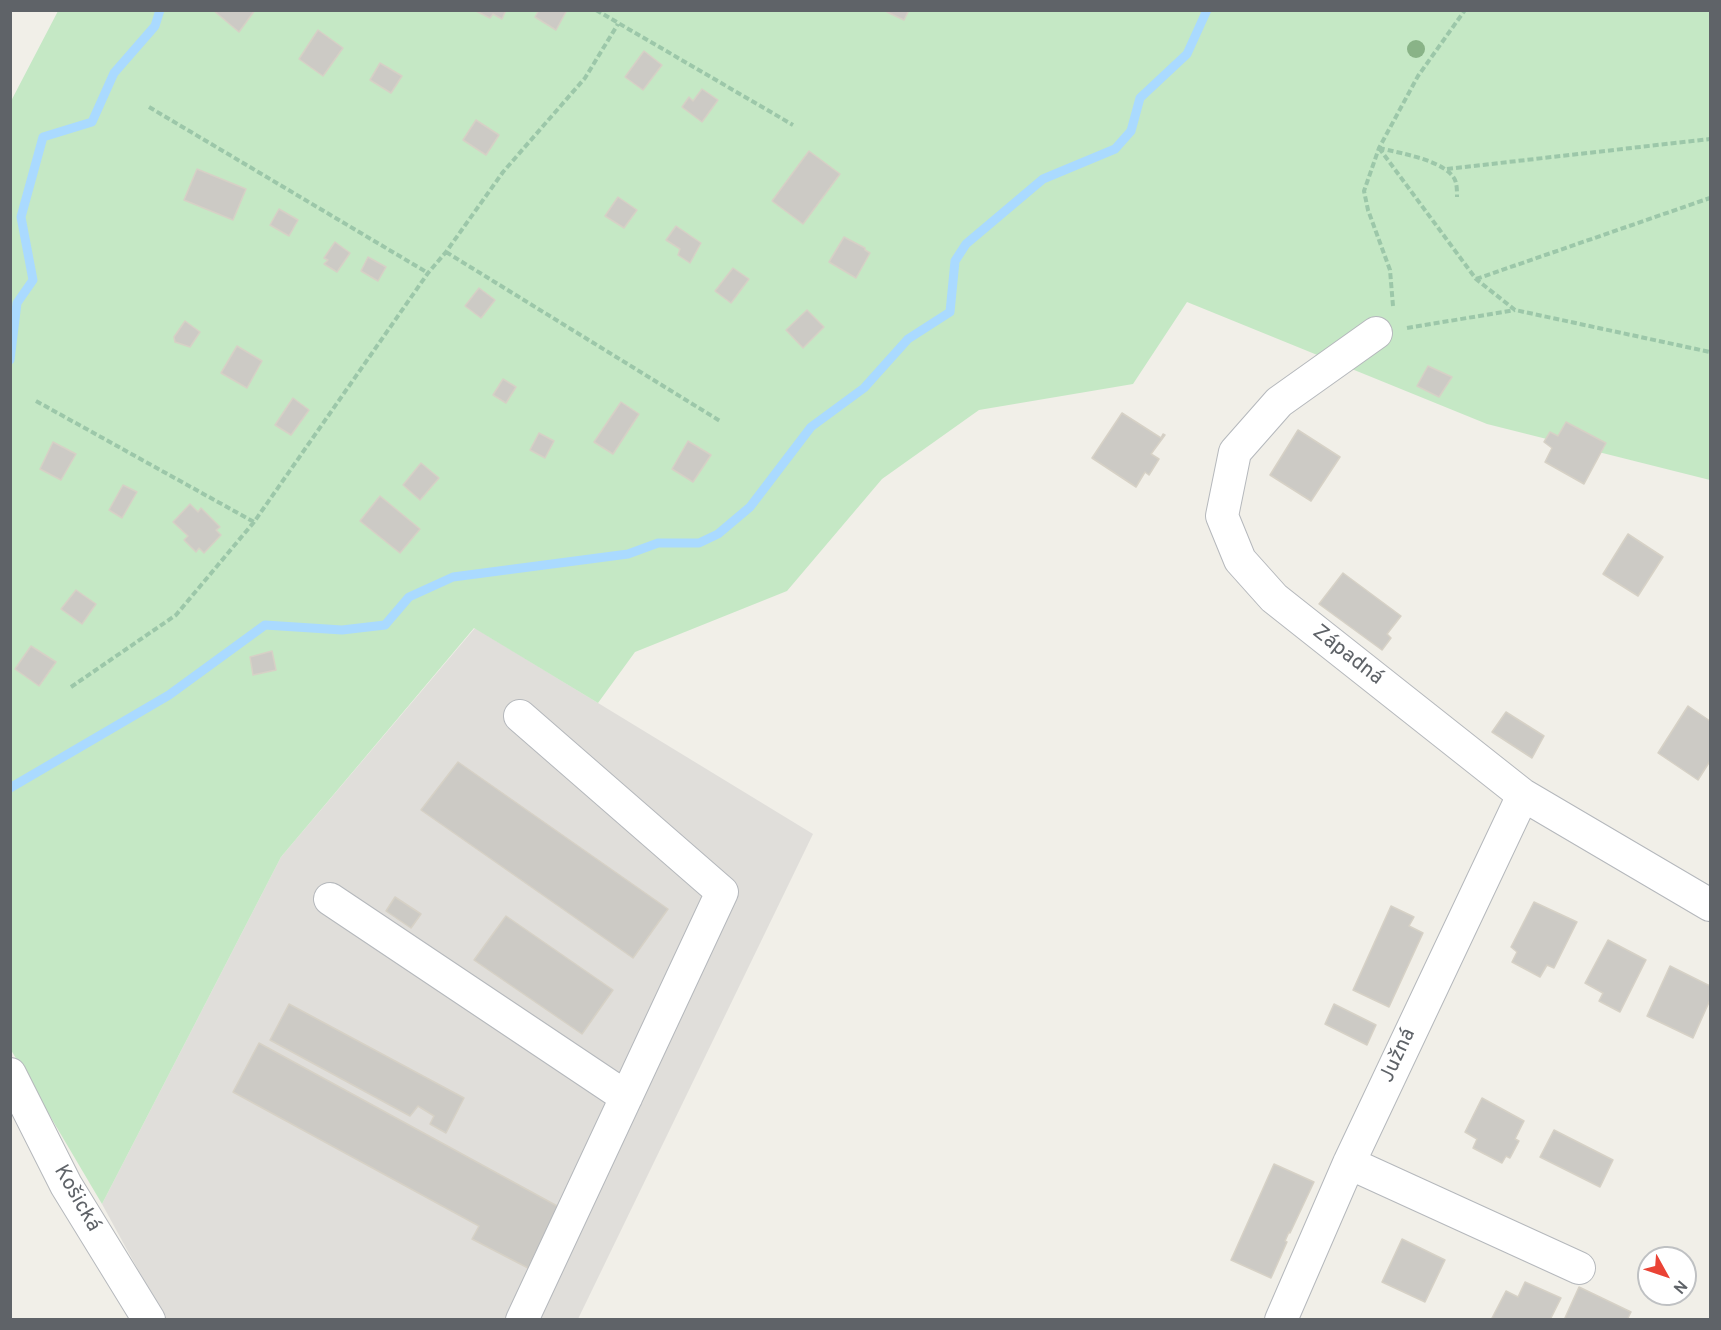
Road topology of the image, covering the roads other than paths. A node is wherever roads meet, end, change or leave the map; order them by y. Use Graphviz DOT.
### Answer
graph roads {
  1 [pos="1376,333"];
  2 [pos="520,716"];
  3 [pos="1523,795"];
  4 [pos="330,899"];
  5 [pos="1710,905"];
  6 [pos="10,1074"];
  7 [pos="626,1098"];
  8 [pos="1349,1163"];
  9 [pos="1579,1268"];
  10 [pos="149,1320"];
  11 [pos="522,1320"];
  12 [pos="1281,1320"];
  1 -- 3 [label="street, Západná"];
  2 -- 7 [label="street"];
  3 -- 5 [label="street, Západná"];
  3 -- 8 [label="street, Južná"];
  4 -- 7 [label="street"];
  6 -- 10 [label="street, Košická"];
  7 -- 11 [label="street"];
  8 -- 9 [label="street"];
  8 -- 12 [label="street, Južná"];
}
